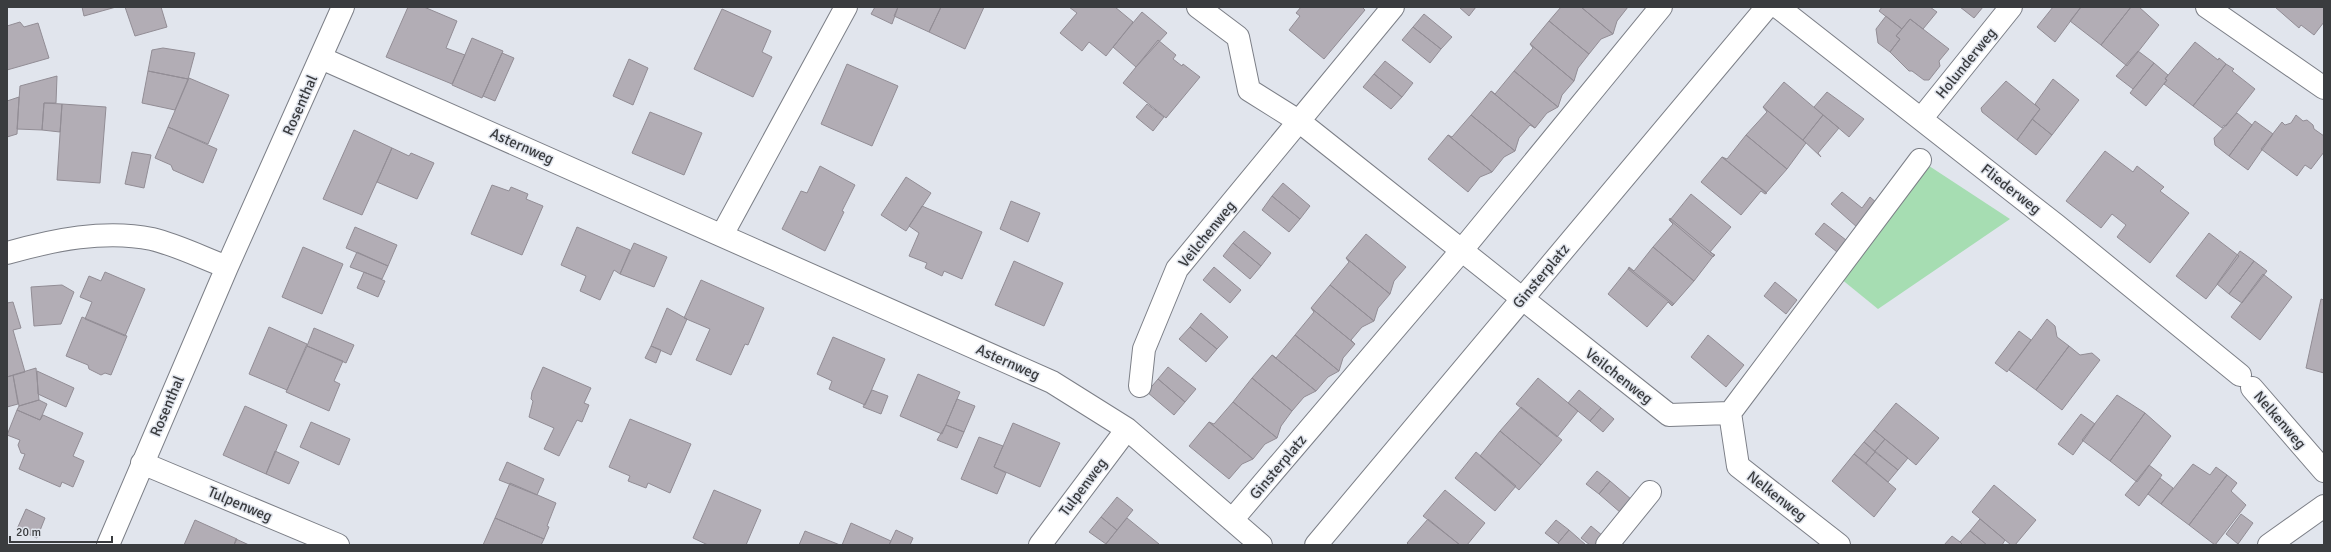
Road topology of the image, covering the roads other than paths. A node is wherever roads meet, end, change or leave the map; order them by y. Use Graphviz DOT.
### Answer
graph roads {
  1 [pos="343,7"];
  2 [pos="846,7"];
  3 [pos="1198,7"];
  4 [pos="1392,7"];
  5 [pos="1661,7"];
  6 [pos="1767,7"];
  7 [pos="1778,7"];
  8 [pos="2011,7"];
  9 [pos="2207,7"];
  10 [pos="321,58"];
  11 [pos="2324,88"];
  12 [pos="1921,119"];
  13 [pos="1300,122"];
  14 [pos="1920,160"];
  15 [pos="722,235"];
  16 [pos="1462,250"];
  17 [pos="7,253"];
  18 [pos="226,267"];
  19 [pos="1522,299"];
  20 [pos="2246,381"];
  21 [pos="1140,386"];
  22 [pos="1730,413"];
  23 [pos="1127,429"];
  24 [pos="142,463"];
  25 [pos="2324,471"];
  26 [pos="1650,492"];
  27 [pos="2324,506"];
  28 [pos="1232,520"];
  29 [pos="108,545"];
  30 [pos="338,545"];
  31 [pos="1040,545"];
  32 [pos="1261,545"];
  33 [pos="1316,545"];
  34 [pos="1607,545"];
  35 [pos="1839,545"];
  36 [pos="2269,545"];
  1 -- 10 [label="street, Rosenthal"];
  2 -- 15 [label="street"];
  3 -- 13 [label="street"];
  4 -- 13 [label="street, Veilchenweg"];
  5 -- 16 [label="street, Ginsterplatz"];
  6 -- 19 [label="street, Ginsterplatz"];
  7 -- 12 [label="street, Fliederweg"];
  8 -- 12 [label="street, Holunderweg"];
  9 -- 11 [label="street"];
  10 -- 15 [label="street, Asternweg"];
  10 -- 18 [label="street, Rosenthal"];
  12 -- 20 [label="street, Fliederweg"];
  13 -- 16 [label="street"];
  13 -- 21 [label="street, Veilchenweg"];
  14 -- 22 [label="street"];
  15 -- 23 [label="street, Asternweg"];
  16 -- 19 [label="street, Veilchenweg"];
  16 -- 28 [label="street, Ginsterplatz"];
  17 -- 18 [label="street"];
  18 -- 24 [label="street, Rosenthal"];
  19 -- 22 [label="street, Veilchenweg"];
  19 -- 33 [label="street, Ginsterplatz"];
  20 -- 25 [label="street, Nelkenweg"];
  22 -- 35 [label="street, Nelkenweg"];
  23 -- 28 [label="street, Asternweg"];
  23 -- 31 [label="street, Tulpenweg"];
  24 -- 29 [label="street, Rosenthal"];
  24 -- 30 [label="street, Tulpenweg"];
  26 -- 34 [label="street"];
  27 -- 36 [label="street"];
  28 -- 32 [label="street, Asternweg"];
}
